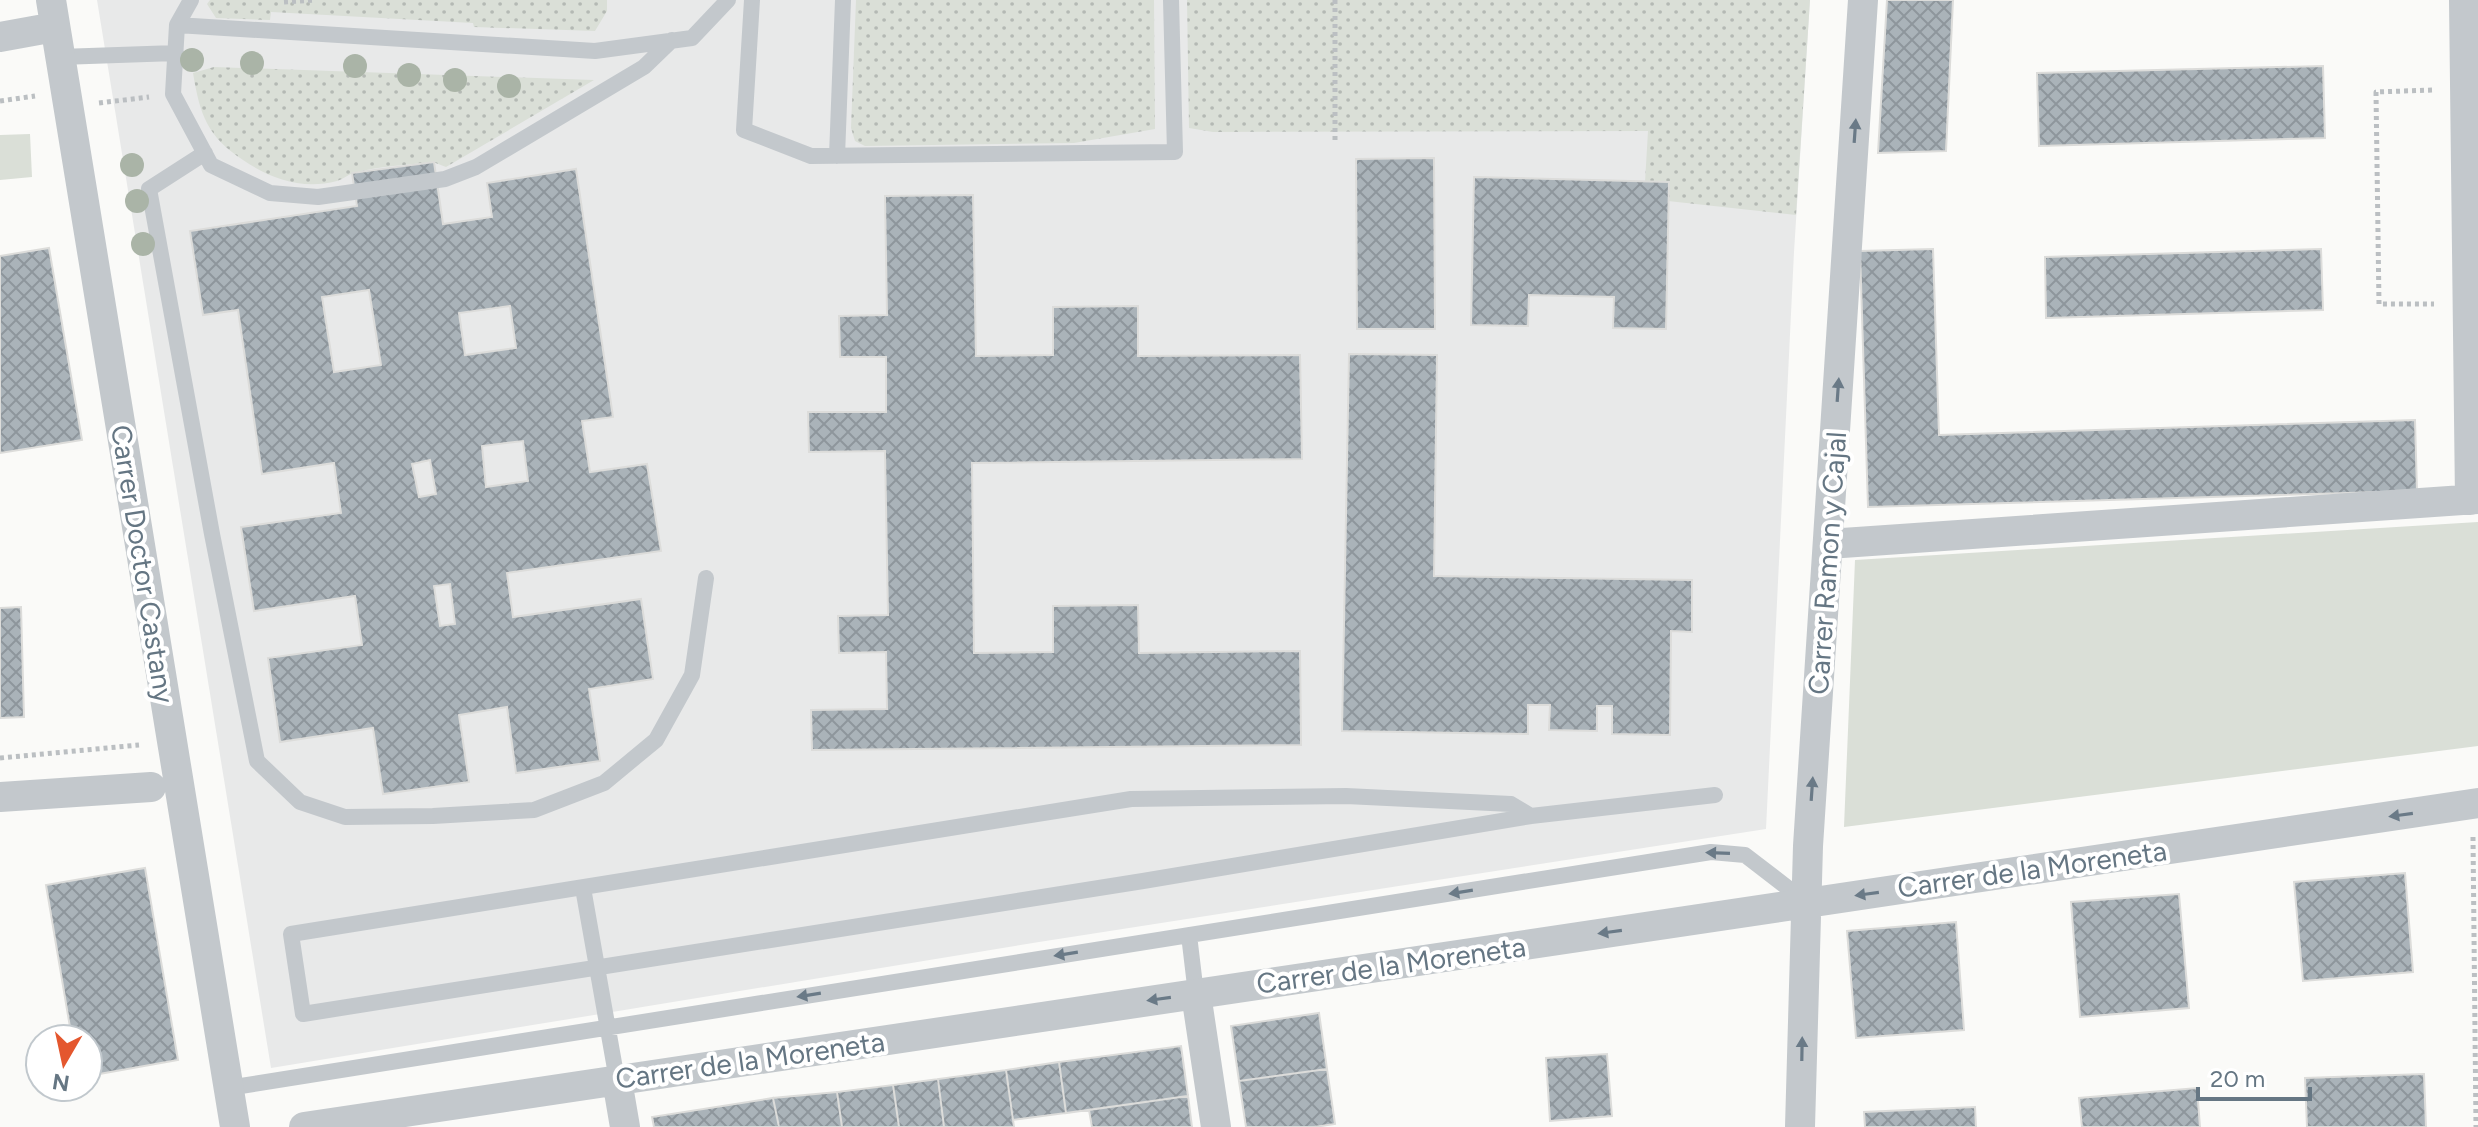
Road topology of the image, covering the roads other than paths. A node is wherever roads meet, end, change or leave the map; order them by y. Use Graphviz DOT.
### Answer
graph roads {
  1 [pos="191,0"];
  2 [pos="728,0"];
  3 [pos="752,0"];
  4 [pos="843,0"];
  5 [pos="1171,0"];
  6 [pos="1863,0"];
  7 [pos="2464,0"];
  8 [pos="177,25"];
  9 [pos="55,28"];
  10 [pos="0,37"];
  11 [pos="672,40"];
  12 [pos="176,53"];
  13 [pos="205,153"];
  14 [pos="837,156"];
  15 [pos="2474,500"];
  16 [pos="1828,544"];
  17 [pos="706,578"];
  18 [pos="151,787"];
  19 [pos="1715,795"];
  20 [pos="0,797"];
  21 [pos="2475,803"];
  22 [pos="1531,816"];
  23 [pos="583,888"];
  24 [pos="1808,903"];
  25 [pos="1189,935"];
  26 [pos="597,968"];
  27 [pos="1196,994"];
  28 [pos="609,1027"];
  29 [pos="617,1080"];
  30 [pos="228,1088"];
  31 [pos="235,1127"];
  32 [pos="304,1127"];
  33 [pos="625,1127"];
  34 [pos="1216,1127"];
  35 [pos="1800,1127"];
  1 -- 8 [label="lane"];
  2 -- 11 [label="lane"];
  3 -- 14 [label="lane"];
  4 -- 14 [label="lane"];
  5 -- 14 [label="lane"];
  16 -- 6 [label="street, Carrer Ramon y Cajal, one-way"];
  7 -- 15 [label="street"];
  8 -- 11 [label="lane"];
  8 -- 12 [label="lane"];
  9 -- 10 [label="street"];
  9 -- 12 [label="lane"];
  9 -- 30 [label="street, Carrer Doctor Castany"];
  11 -- 13 [label="lane"];
  12 -- 13 [label="lane"];
  13 -- 17 [label="lane"];
  15 -- 16 [label="street"];
  24 -- 16 [label="street, Carrer Ramon y Cajal, one-way"];
  18 -- 20 [label="street"];
  19 -- 22 [label="lane"];
  21 -- 24 [label="street, Carrer de la Moreneta, one-way"];
  22 -- 23 [label="lane"];
  22 -- 26 [label="lane"];
  23 -- 26 [label="lane"];
  23 -- 26 [label="lane"];
  24 -- 25 [label="lane, one-way"];
  24 -- 27 [label="street, Carrer de la Moreneta, one-way"];
  35 -- 24 [label="street, Carrer Ramon y Cajal, one-way"];
  25 -- 27 [label="lane"];
  25 -- 28 [label="lane, one-way"];
  26 -- 28 [label="lane"];
  27 -- 29 [label="street, Carrer de la Moreneta, one-way"];
  27 -- 34 [label="street"];
  28 -- 29 [label="lane"];
  28 -- 30 [label="lane"];
  29 -- 32 [label="street, Carrer de la Moreneta"];
  29 -- 33 [label="street"];
  30 -- 31 [label="street, Carrer Doctor Castany"];
}
